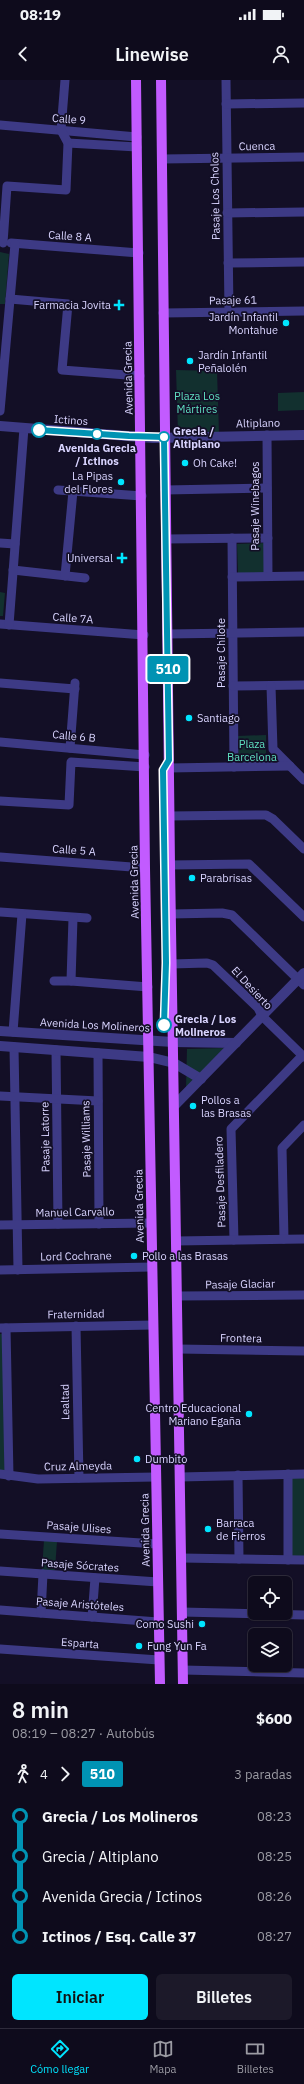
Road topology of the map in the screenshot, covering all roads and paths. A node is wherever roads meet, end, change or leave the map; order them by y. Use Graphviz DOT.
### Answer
graph roads {
  1 [pos="65,80"];
  2 [pos="136,80"];
  3 [pos="161,80"];
  4 [pos="226,80"];
  5 [pos="304,103"];
  6 [pos="226,104"];
  7 [pos="0,126"];
  8 [pos="61,130"];
  9 [pos="137,142"];
  10 [pos="68,143"];
  11 [pos="304,157"];
  12 [pos="227,158"];
  13 [pos="162,159"];
  14 [pos="304,212"];
  15 [pos="227,213"];
  16 [pos="2,243"];
  17 [pos="15,244"];
  18 [pos="139,253"];
  19 [pos="304,262"];
  20 [pos="228,263"];
  21 [pos="10,299"];
  22 [pos="304,311"];
  23 [pos="228,312"];
  24 [pos="163,313"];
  25 [pos="140,376"];
  26 [pos="0,411"];
  27 [pos="0,426"];
  28 [pos="24,428"];
  29 [pos="267,435"];
  30 [pos="304,435"];
  31 [pos="141,437"];
  32 [pos="164,437"];
  33 [pos="267,488"];
  34 [pos="58,490"];
  35 [pos="165,490"];
  36 [pos="73,491"];
  37 [pos="142,496"];
  38 [pos="232,538"];
  39 [pos="268,538"];
  40 [pos="166,539"];
  41 [pos="0,543"];
  42 [pos="15,544"];
  43 [pos="13,570"];
  44 [pos="65,576"];
  45 [pos="268,576"];
  46 [pos="304,576"];
  47 [pos="232,577"];
  48 [pos="85,578"];
  49 [pos="5,625"];
  50 [pos="304,632"];
  51 [pos="233,633"];
  52 [pos="167,634"];
  53 [pos="144,635"];
  54 [pos="0,683"];
  55 [pos="233,686"];
  56 [pos="271,686"];
  57 [pos="304,686"];
  58 [pos="0,742"];
  59 [pos="70,748"];
  60 [pos="145,755"];
  61 [pos="290,766"];
  62 [pos="145,767"];
  63 [pos="234,767"];
  64 [pos="169,768"];
  65 [pos="304,780"];
  66 [pos="0,800"];
  67 [pos="169,816"];
  68 [pos="304,849"];
  69 [pos="0,857"];
  70 [pos="170,865"];
  71 [pos="145,868"];
  72 [pos="0,912"];
  73 [pos="22,914"];
  74 [pos="170,914"];
  75 [pos="304,917"];
  76 [pos="73,918"];
  77 [pos="87,918"];
  78 [pos="171,964"];
  79 [pos="302,979"];
  80 [pos="54,981"];
  81 [pos="71,981"];
  82 [pos="148,987"];
  83 [pos="262,1016"];
  84 [pos="0,1031"];
  85 [pos="13,1032"];
  86 [pos="149,1040"];
  87 [pos="173,1042"];
  88 [pos="236,1043"];
  89 [pos="0,1046"];
  90 [pos="14,1047"];
  91 [pos="56,1050"];
  92 [pos="98,1053"];
  93 [pos="150,1057"];
  94 [pos="303,1057"];
  95 [pos="174,1063"];
  96 [pos="201,1079"];
  97 [pos="0,1096"];
  98 [pos="15,1097"];
  99 [pos="57,1099"];
  100 [pos="98,1101"];
  101 [pos="174,1106"];
  102 [pos="304,1125"];
  103 [pos="151,1223"];
  104 [pos="58,1224"];
  105 [pos="99,1224"];
  106 [pos="0,1225"];
  107 [pos="17,1225"];
  108 [pos="284,1239"];
  109 [pos="304,1239"];
  110 [pos="234,1240"];
  111 [pos="176,1241"];
  112 [pos="152,1267"];
  113 [pos="0,1270"];
  114 [pos="18,1270"];
  115 [pos="304,1295"];
  116 [pos="177,1296"];
  117 [pos="153,1325"];
  118 [pos="76,1326"];
  119 [pos="3,1328"];
  120 [pos="178,1349"];
  121 [pos="304,1351"];
  122 [pos="288,1474"];
  123 [pos="304,1474"];
  124 [pos="5,1475"];
  125 [pos="156,1476"];
  126 [pos="238,1476"];
  127 [pos="180,1477"];
  128 [pos="79,1478"];
  129 [pos="0,1534"];
  130 [pos="157,1544"];
  131 [pos="181,1558"];
  132 [pos="239,1559"];
  133 [pos="288,1560"];
  134 [pos="304,1560"];
  135 [pos="0,1571"];
  136 [pos="43,1574"];
  137 [pos="95,1578"];
  138 [pos="158,1582"];
  139 [pos="0,1610"];
  140 [pos="182,1612"];
  141 [pos="41,1613"];
  142 [pos="304,1615"];
  143 [pos="92,1617"];
  144 [pos="158,1622"];
  145 [pos="0,1649"];
  146 [pos="159,1660"];
  147 [pos="183,1670"];
  148 [pos="304,1672"];
  149 [pos="160,1684"];
  150 [pos="183,1684"];
  1 -- 8 [label="street"];
  2 -- 9 [label="main road, Avenida Grecia"];
  3 -- 13 [label="main road"];
  4 -- 6 [label="street, Pasaje Los Cholos"];
  5 -- 6 [label="street"];
  6 -- 12 [label="street, Pasaje Los Cholos"];
  7 -- 8 [label="street, Calle 9"];
  8 -- 9 [label="street, Calle 9"];
  8 -- 10 [label="street"];
  9 -- 10 [label="street"];
  9 -- 18 [label="main road, Avenida Grecia"];
  10 -- 16 [label="street"];
  11 -- 12 [label="street, Cuenca"];
  12 -- 13 [label="street, Cuenca"];
  12 -- 15 [label="street, Pasaje Los Cholos"];
  13 -- 24 [label="main road"];
  14 -- 15 [label="street"];
  15 -- 20 [label="street, Pasaje Los Cholos"];
  16 -- 17 [label="street, Calle 8 A"];
  17 -- 18 [label="street, Calle 8 A"];
  17 -- 21 [label="street"];
  18 -- 25 [label="main road, Avenida Grecia"];
  19 -- 20 [label="street"];
  20 -- 23 [label="street, Pasaje Los Cholos"];
  21 -- 25 [label="street"];
  21 -- 26 [label="street"];
  22 -- 23 [label="street, Pasaje 61"];
  23 -- 24 [label="street, Pasaje 61"];
  24 -- 32 [label="main road"];
  25 -- 31 [label="main road, Avenida Grecia"];
  27 -- 28 [label="street, Ictinos"];
  28 -- 31 [label="street, Ictinos"];
  28 -- 42 [label="street"];
  29 -- 30 [label="street, Altiplano"];
  29 -- 32 [label="street, Altiplano"];
  29 -- 33 [label="street, Pasaje Winebagos"];
  31 -- 32 [label="street, Altiplano"];
  31 -- 37 [label="main road, Avenida Grecia"];
  32 -- 35 [label="main road"];
  33 -- 35 [label="street"];
  33 -- 39 [label="street, Pasaje Winebagos"];
  34 -- 36 [label="street"];
  35 -- 40 [label="main road"];
  36 -- 37 [label="street"];
  36 -- 44 [label="street"];
  37 -- 53 [label="main road, Avenida Grecia"];
  38 -- 39 [label="street"];
  38 -- 40 [label="street"];
  38 -- 47 [label="street, Pasaje Chilote"];
  39 -- 45 [label="street, Pasaje Winebagos"];
  40 -- 52 [label="main road"];
  41 -- 42 [label="street"];
  42 -- 43 [label="street"];
  43 -- 44 [label="street"];
  43 -- 49 [label="street"];
  44 -- 48 [label="street"];
  45 -- 46 [label="street"];
  45 -- 47 [label="street"];
  47 -- 51 [label="street, Pasaje Chilote"];
  49 -- 53 [label="street, Calle 7A"];
  50 -- 51 [label="street"];
  51 -- 52 [label="street"];
  51 -- 55 [label="street, Pasaje Chilote"];
  52 -- 64 [label="main road"];
  53 -- 60 [label="main road, Avenida Grecia"];
  54 -- 59 [label="street"];
  55 -- 56 [label="street"];
  55 -- 63 [label="street, Pasaje Chilote"];
  56 -- 57 [label="street"];
  56 -- 61 [label="street"];
  58 -- 59 [label="street, Calle 6 B"];
  59 -- 60 [label="street, Calle 6 B"];
  60 -- 62 [label="main road, Avenida Grecia"];
  61 -- 63 [label="street"];
  61 -- 65 [label="street"];
  62 -- 66 [label="street"];
  62 -- 71 [label="main road, Avenida Grecia"];
  63 -- 64 [label="street"];
  64 -- 67 [label="main road"];
  67 -- 68 [label="street"];
  67 -- 70 [label="main road"];
  69 -- 71 [label="street, Calle 5 A"];
  70 -- 74 [label="main road"];
  70 -- 75 [label="street"];
  71 -- 82 [label="main road, Avenida Grecia"];
  72 -- 73 [label="street"];
  73 -- 76 [label="street"];
  73 -- 85 [label="street"];
  74 -- 78 [label="main road"];
  74 -- 79 [label="street"];
  76 -- 77 [label="street"];
  76 -- 81 [label="street"];
  78 -- 83 [label="street, El Desierto"];
  78 -- 87 [label="main road"];
  79 -- 83 [label="street"];
  80 -- 81 [label="street"];
  81 -- 82 [label="street"];
  82 -- 86 [label="main road, Avenida Grecia"];
  83 -- 88 [label="street"];
  83 -- 94 [label="street, El Desierto"];
  84 -- 85 [label="street, Avenida Los Molineros"];
  85 -- 86 [label="street, Avenida Los Molineros"];
  86 -- 87 [label="street, Avenida Los Molineros"];
  86 -- 93 [label="main road, Avenida Grecia"];
  87 -- 88 [label="street, Avenida Los Molineros"];
  87 -- 95 [label="main road"];
  88 -- 96 [label="street"];
  89 -- 90 [label="street"];
  90 -- 91 [label="street"];
  90 -- 98 [label="street"];
  91 -- 92 [label="street"];
  91 -- 99 [label="street, Pasaje Latorre"];
  92 -- 93 [label="street"];
  92 -- 100 [label="street, Pasaje Williams"];
  93 -- 95 [label="street"];
  93 -- 103 [label="main road, Avenida Grecia"];
  94 -- 110 [label="street, Pasaje Desfiladero"];
  95 -- 96 [label="street"];
  95 -- 101 [label="main road"];
  96 -- 101 [label="street"];
  97 -- 98 [label="street"];
  98 -- 99 [label="street"];
  98 -- 107 [label="street"];
  99 -- 100 [label="street"];
  99 -- 104 [label="street, Pasaje Latorre"];
  100 -- 105 [label="street, Pasaje Williams"];
  101 -- 111 [label="main road"];
  102 -- 108 [label="street"];
  103 -- 105 [label="street, Manuel Carvallo"];
  103 -- 112 [label="main road, Avenida Grecia"];
  104 -- 105 [label="street, Manuel Carvallo"];
  104 -- 107 [label="street, Manuel Carvallo"];
  106 -- 107 [label="street, Manuel Carvallo"];
  107 -- 114 [label="street"];
  108 -- 109 [label="street"];
  108 -- 110 [label="street"];
  110 -- 111 [label="street"];
  111 -- 116 [label="main road"];
  112 -- 114 [label="street, Lord Cochrane"];
  112 -- 117 [label="main road, Avenida Grecia"];
  113 -- 114 [label="street, Lord Cochrane"];
  115 -- 116 [label="street, Pasaje Glaciar"];
  116 -- 120 [label="main road"];
  117 -- 118 [label="street, Fraternidad"];
  117 -- 125 [label="main road, Avenida Grecia"];
  118 -- 119 [label="street, Fraternidad"];
  118 -- 128 [label="street, Lealtad"];
  119 -- 124 [label="street"];
  120 -- 121 [label="street, Frontera"];
  120 -- 127 [label="main road"];
  122 -- 123 [label="street"];
  122 -- 126 [label="street"];
  122 -- 133 [label="street"];
  124 -- 128 [label="street, Cruz Almeyda"];
  125 -- 128 [label="street, Cruz Almeyda"];
  125 -- 130 [label="main road, Avenida Grecia"];
  126 -- 127 [label="street"];
  126 -- 132 [label="street"];
  127 -- 131 [label="main road"];
  129 -- 130 [label="street, Pasaje Ulises"];
  130 -- 138 [label="main road, Avenida Grecia"];
  131 -- 132 [label="street"];
  131 -- 140 [label="main road"];
  132 -- 133 [label="street"];
  133 -- 134 [label="street"];
  135 -- 136 [label="street, Pasaje Sócrates"];
  136 -- 137 [label="street, Pasaje Sócrates"];
  136 -- 141 [label="street"];
  137 -- 138 [label="street, Pasaje Sócrates"];
  137 -- 143 [label="street"];
  138 -- 144 [label="main road, Avenida Grecia"];
  139 -- 141 [label="street, Pasaje Aristóteles"];
  140 -- 142 [label="street"];
  140 -- 147 [label="main road"];
  141 -- 143 [label="street, Pasaje Aristóteles"];
  143 -- 144 [label="street, Pasaje Aristóteles"];
  144 -- 146 [label="main road, Avenida Grecia"];
  145 -- 146 [label="street, Esparta"];
  146 -- 149 [label="main road, Avenida Grecia"];
  147 -- 148 [label="street"];
  147 -- 150 [label="main road"];
}
